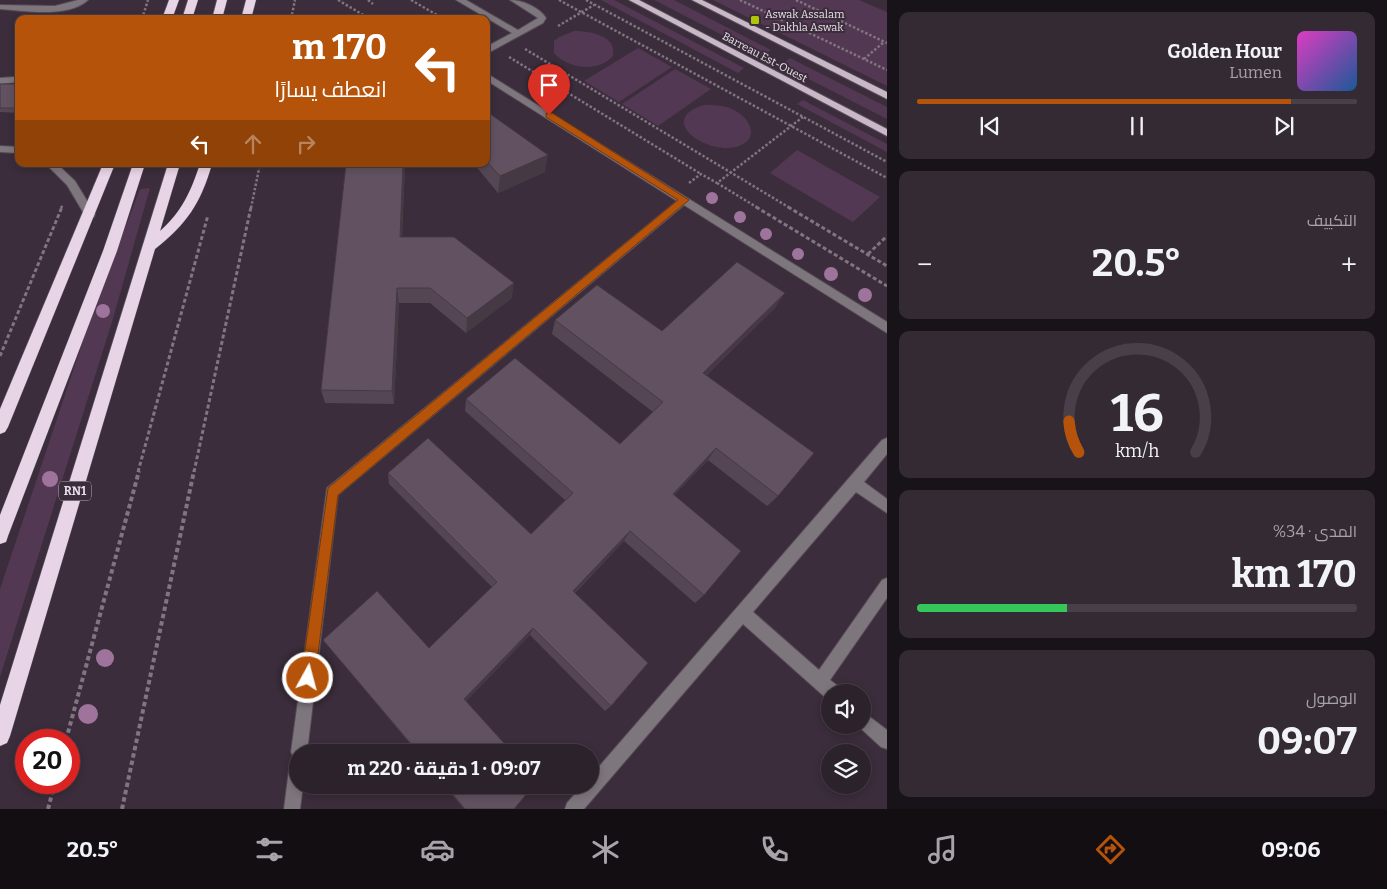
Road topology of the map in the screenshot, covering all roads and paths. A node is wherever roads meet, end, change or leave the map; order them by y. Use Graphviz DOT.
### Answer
graph roads {
  1 [pos="84,0"];
  2 [pos="148,0"];
  3 [pos="174,0"];
  4 [pos="194,0"];
  5 [pos="222,0"];
  6 [pos="251,0"];
  7 [pos="295,0"];
  8 [pos="338,0"];
  9 [pos="368,0"];
  10 [pos="411,0"];
  11 [pos="460,0"];
  12 [pos="514,0"];
  13 [pos="559,0"];
  14 [pos="586,0"];
  15 [pos="633,0"];
  16 [pos="696,0"];
  17 [pos="740,0"];
  18 [pos="796,0"];
  19 [pos="374,4"];
  20 [pos="0,7"];
  21 [pos="143,15"];
  22 [pos="168,15"];
  23 [pos="188,15"];
  24 [pos="218,15"];
  25 [pos="247,15"];
  26 [pos="292,15"];
  27 [pos="363,15"];
  28 [pos="437,15"];
  29 [pos="486,15"];
  30 [pos="490,17"];
  31 [pos="518,33"];
  32 [pos="886,42"];
  33 [pos="521,47"];
  34 [pos="490,48"];
  35 [pos="490,50"];
  36 [pos="864,59"];
  37 [pos="887,70"];
  38 [pos="490,79"];
  39 [pos="0,81"];
  40 [pos="14,82"];
  41 [pos="887,96"];
  42 [pos="803,116"];
  43 [pos="791,126"];
  44 [pos="887,133"];
  45 [pos="0,150"];
  46 [pos="15,150"];
  47 [pos="887,162"];
  48 [pos="54,167"];
  49 [pos="108,167"];
  50 [pos="138,167"];
  51 [pos="173,167"];
  52 [pos="205,167"];
  53 [pos="259,167"];
  54 [pos="731,172"];
  55 [pos="701,174"];
  56 [pos="887,178"];
  57 [pos="71,183"];
  58 [pos="717,183"];
  59 [pos="679,197"];
  60 [pos="208,212"];
  61 [pos="90,214"];
  62 [pos="887,236"];
  63 [pos="150,246"];
  64 [pos="868,254"];
  65 [pos="887,266"];
  66 [pos="887,286"];
  67 [pos="887,328"];
  68 [pos="0,356"];
  69 [pos="1,424"];
  70 [pos="887,444"];
  71 [pos="855,483"];
  72 [pos="887,507"];
  73 [pos="0,536"];
  74 [pos="887,585"];
  75 [pos="742,613"];
  76 [pos="823,684"];
  77 [pos="828,684"];
  78 [pos="871,727"];
  79 [pos="69,729"];
  80 [pos="0,736"];
  81 [pos="887,740"];
  82 [pos="300,744"];
  83 [pos="52,794"];
  84 [pos="294,794"];
  85 [pos="48,809"];
  86 [pos="122,809"];
  87 [pos="292,809"];
  88 [pos="573,809"];
  1 -- 20 [label="street"];
  2 -- 21 [label="path"];
  3 -- 22 [label="highway"];
  4 -- 23 [label="highway"];
  5 -- 24 [label="highway"];
  6 -- 25 [label="highway"];
  7 -- 26 [label="path"];
  8 -- 27 [label="path"];
  9 -- 19 [label="path"];
  10 -- 28 [label="path"];
  11 -- 29 [label="street"];
  12 -- 31 [label="street"];
  13 -- 43 [label="path"];
  14 -- 42 [label="path"];
  15 -- 44 [label="main road, Barreau Est-Ouest"];
  16 -- 41 [label="main road, Barreau Est-Ouest"];
  17 -- 36 [label="path"];
  18 -- 32 [label="path"];
  30 -- 31 [label="street"];
  31 -- 34 [label="street"];
  32 -- 36 [label="path"];
  33 -- 54 [label="path"];
  35 -- 55 [label="path"];
  36 -- 37 [label="path"];
  38 -- 59 [label="street"];
  39 -- 40 [label="street"];
  42 -- 43 [label="path"];
  42 -- 47 [label="path"];
  43 -- 54 [label="path"];
  43 -- 56 [label="path"];
  45 -- 46 [label="street"];
  48 -- 57 [label="street"];
  49 -- 61 [label="highway"];
  50 -- 73 [label="highway"];
  51 -- 63 [label="highway, RN1"];
  52 -- 63 [label="highway"];
  53 -- 86 [label="path"];
  54 -- 58 [label="path"];
  54 -- 64 [label="path"];
  55 -- 58 [label="path"];
  55 -- 59 [label="path"];
  57 -- 61 [label="street"];
  57 -- 68 [label="path"];
  58 -- 66 [label="path"];
  59 -- 67 [label="street"];
  59 -- 82 [label="street"];
  60 -- 79 [label="path"];
  61 -- 69 [label="highway"];
  62 -- 64 [label="path"];
  63 -- 80 [label="highway, RN1"];
  64 -- 65 [label="path"];
  70 -- 71 [label="street"];
  71 -- 72 [label="street"];
  71 -- 75 [label="street"];
  74 -- 77 [label="street"];
  75 -- 76 [label="street"];
  75 -- 88 [label="street"];
  78 -- 81 [label="street"];
  83 -- 85 [label="path"];
  84 -- 87 [label="street"];
}
